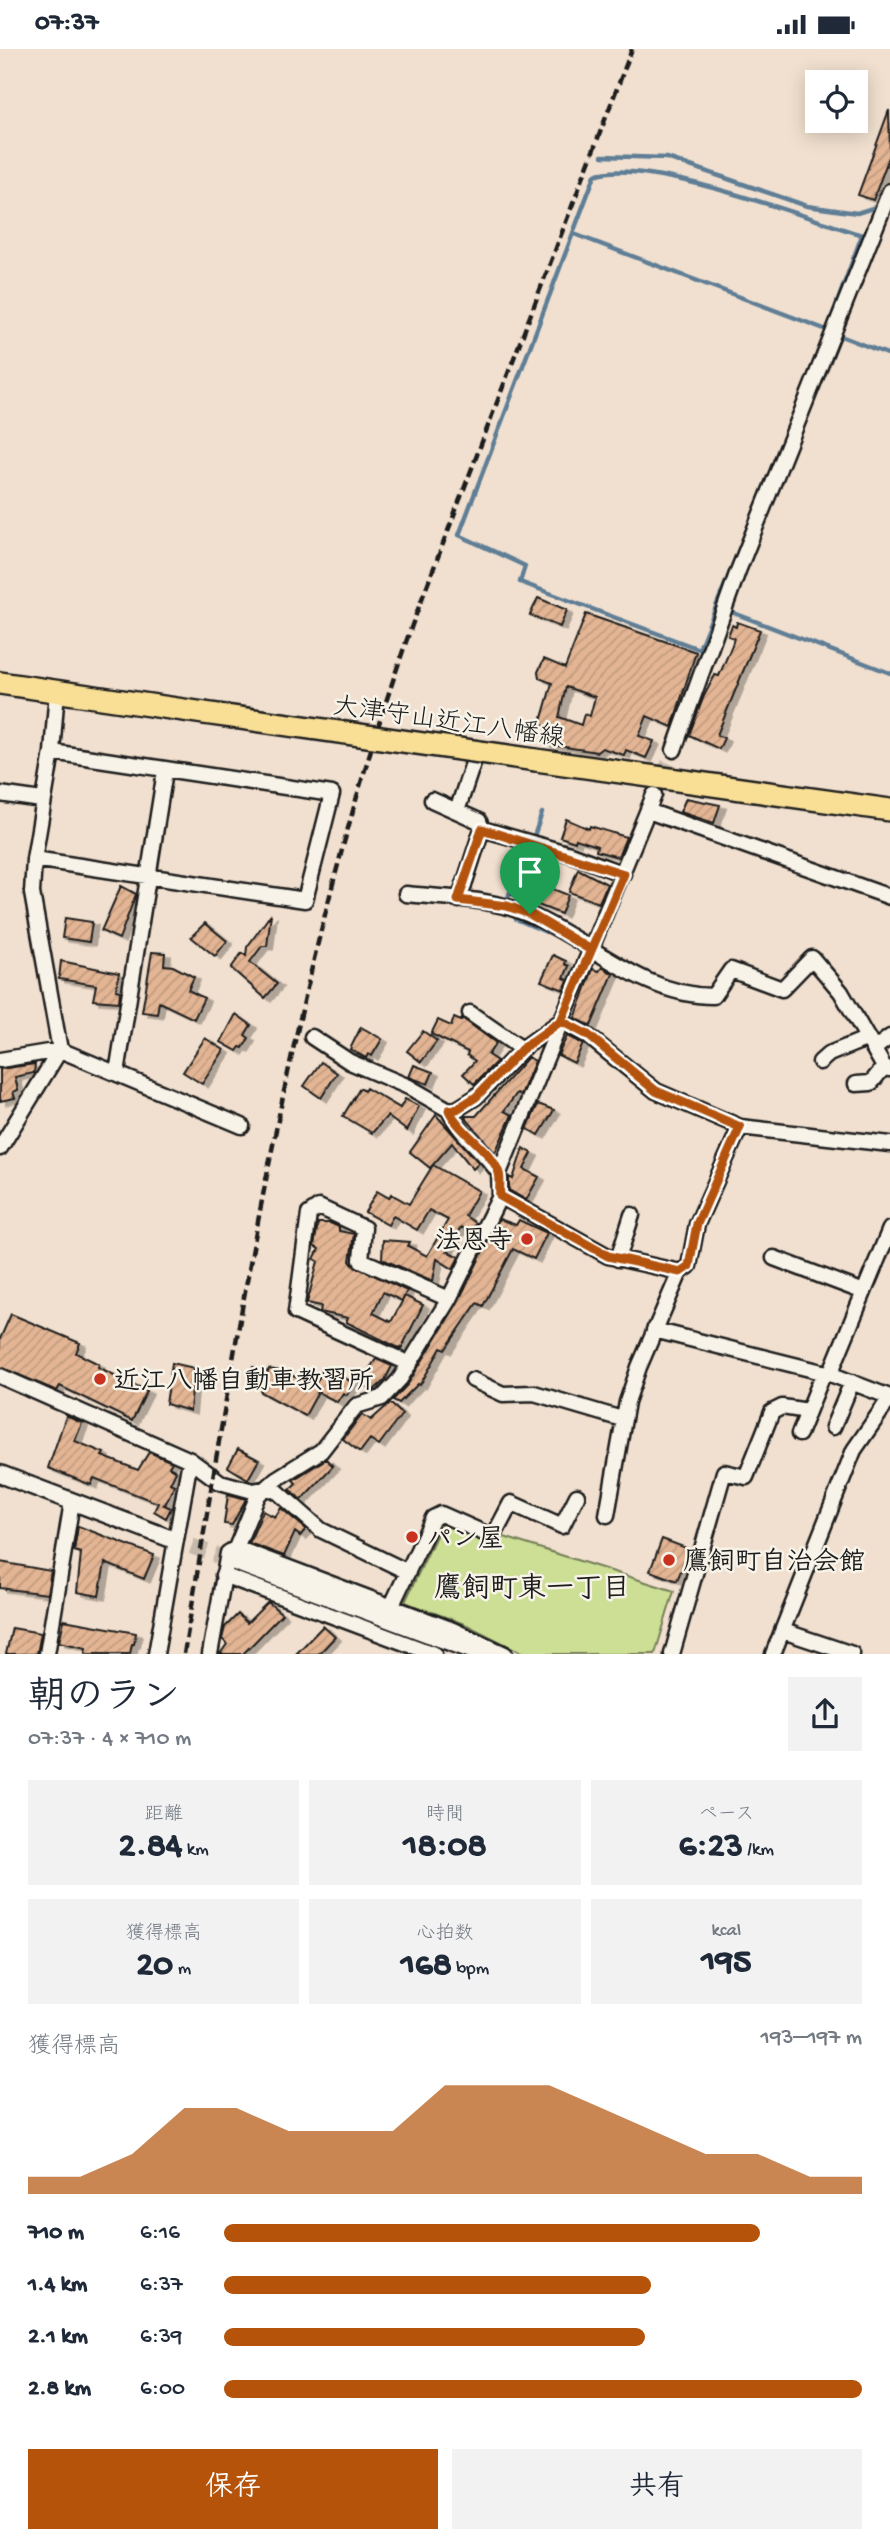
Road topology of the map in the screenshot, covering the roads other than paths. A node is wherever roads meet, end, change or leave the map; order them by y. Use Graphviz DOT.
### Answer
graph roads {
  1 [pos="890,191"];
  2 [pos="0,683"];
  3 [pos="57,691"];
  4 [pos="674,750"];
  5 [pos="52,752"];
  6 [pos="473,763"];
  7 [pos="165,771"];
  8 [pos="0,794"];
  9 [pos="654,795"];
  10 [pos="42,800"];
  11 [pos="432,800"];
  12 [pos="890,810"];
  13 [pos="457,811"];
  14 [pos="648,811"];
  15 [pos="482,829"];
  16 [pos="34,859"];
  17 [pos="624,874"];
  18 [pos="149,878"];
  19 [pos="405,894"];
  20 [pos="890,897"];
  21 [pos="458,900"];
  22 [pos="591,950"];
  23 [pos="470,1013"];
  24 [pos="561,1021"];
  25 [pos="312,1037"];
  26 [pos="890,1037"];
  27 [pos="871,1044"];
  28 [pos="522,1049"];
  29 [pos="60,1050"];
  30 [pos="0,1060"];
  31 [pos="820,1062"];
  32 [pos="887,1068"];
  33 [pos="117,1073"];
  34 [pos="856,1084"];
  35 [pos="449,1110"];
  36 [pos="242,1126"];
  37 [pos="740,1127"];
  38 [pos="890,1144"];
  39 [pos="0,1148"];
  40 [pos="499,1173"];
  41 [pos="500,1196"];
  42 [pos="632,1215"];
  43 [pos="890,1229"];
  44 [pos="774,1258"];
  45 [pos="618,1259"];
  46 [pos="680,1272"];
  47 [pos="864,1292"];
  48 [pos="449,1299"];
  49 [pos="654,1330"];
  50 [pos="410,1364"];
  51 [pos="827,1373"];
  52 [pos="0,1375"];
  53 [pos="473,1380"];
  54 [pos="852,1382"];
  55 [pos="890,1397"];
  56 [pos="808,1411"];
  57 [pos="622,1419"];
  58 [pos="833,1427"];
  59 [pos="799,1434"];
  60 [pos="190,1459"];
  61 [pos="0,1474"];
  62 [pos="268,1488"];
  63 [pos="577,1496"];
  64 [pos="72,1502"];
  65 [pos="607,1515"];
  66 [pos="169,1538"];
  67 [pos="230,1561"];
  68 [pos="408,1572"];
  69 [pos="391,1607"];
  70 [pos="783,1631"];
  71 [pos="411,1651"];
  72 [pos="47,1654"];
  73 [pos="156,1654"];
  74 [pos="210,1654"];
  75 [pos="434,1654"];
  76 [pos="482,1654"];
  77 [pos="505,1654"];
  78 [pos="672,1654"];
  79 [pos="773,1654"];
  80 [pos="852,1654"];
  1 -- 4 [label="street"];
  2 -- 3 [label="main road, 大津守山近江八幡線"];
  3 -- 5 [label="street"];
  3 -- 12 [label="main road, 大津守山近江八幡線, bridge"];
  5 -- 7 [label="street"];
  5 -- 10 [label="street"];
  6 -- 13 [label="street"];
  7 -- 18 [label="street"];
  7 -- 18 [label="street"];
  8 -- 10 [label="street"];
  9 -- 14 [label="street"];
  10 -- 16 [label="street"];
  11 -- 13 [label="street"];
  13 -- 15 [label="street"];
  14 -- 17 [label="street"];
  14 -- 20 [label="street"];
  15 -- 17 [label="street"];
  15 -- 21 [label="street"];
  16 -- 18 [label="street"];
  16 -- 29 [label="street"];
  17 -- 22 [label="street"];
  18 -- 33 [label="street"];
  19 -- 21 [label="street"];
  21 -- 22 [label="street"];
  22 -- 24 [label="street"];
  22 -- 27 [label="street"];
  23 -- 28 [label="street"];
  24 -- 28 [label="street"];
  24 -- 37 [label="street"];
  24 -- 40 [label="street"];
  25 -- 35 [label="street"];
  26 -- 27 [label="street"];
  27 -- 31 [label="street"];
  27 -- 32 [label="street"];
  28 -- 35 [label="street"];
  29 -- 30 [label="street"];
  29 -- 33 [label="street"];
  29 -- 39 [label="street"];
  32 -- 34 [label="street"];
  33 -- 36 [label="street"];
  35 -- 40 [label="street"];
  37 -- 38 [label="street"];
  37 -- 46 [label="street"];
  40 -- 41 [label="street"];
  41 -- 45 [label="street"];
  41 -- 48 [label="street"];
  42 -- 45 [label="street"];
  43 -- 47 [label="street"];
  44 -- 47 [label="street"];
  45 -- 46 [label="street"];
  46 -- 49 [label="street"];
  47 -- 51 [label="street"];
  48 -- 50 [label="street"];
  48 -- 50 [label="street"];
  49 -- 51 [label="street"];
  49 -- 57 [label="street"];
  50 -- 62 [label="street"];
  51 -- 54 [label="street"];
  51 -- 56 [label="street"];
  52 -- 60 [label="street"];
  53 -- 57 [label="street"];
  54 -- 55 [label="street"];
  54 -- 58 [label="street"];
  55 -- 70 [label="street"];
  56 -- 59 [label="street"];
  56 -- 78 [label="street"];
  57 -- 65 [label="street"];
  60 -- 62 [label="street"];
  60 -- 73 [label="street"];
  61 -- 64 [label="street"];
  62 -- 67 [label="street"];
  62 -- 68 [label="street"];
  63 -- 68 [label="street"];
  64 -- 66 [label="street"];
  64 -- 72 [label="street"];
  67 -- 69 [label="street"];
  67 -- 71 [label="street"];
  67 -- 74 [label="street"];
  67 -- 76 [label="street"];
  68 -- 69 [label="street"];
  69 -- 77 [label="street"];
  70 -- 79 [label="street"];
  70 -- 80 [label="street"];
  71 -- 75 [label="street"];
}
